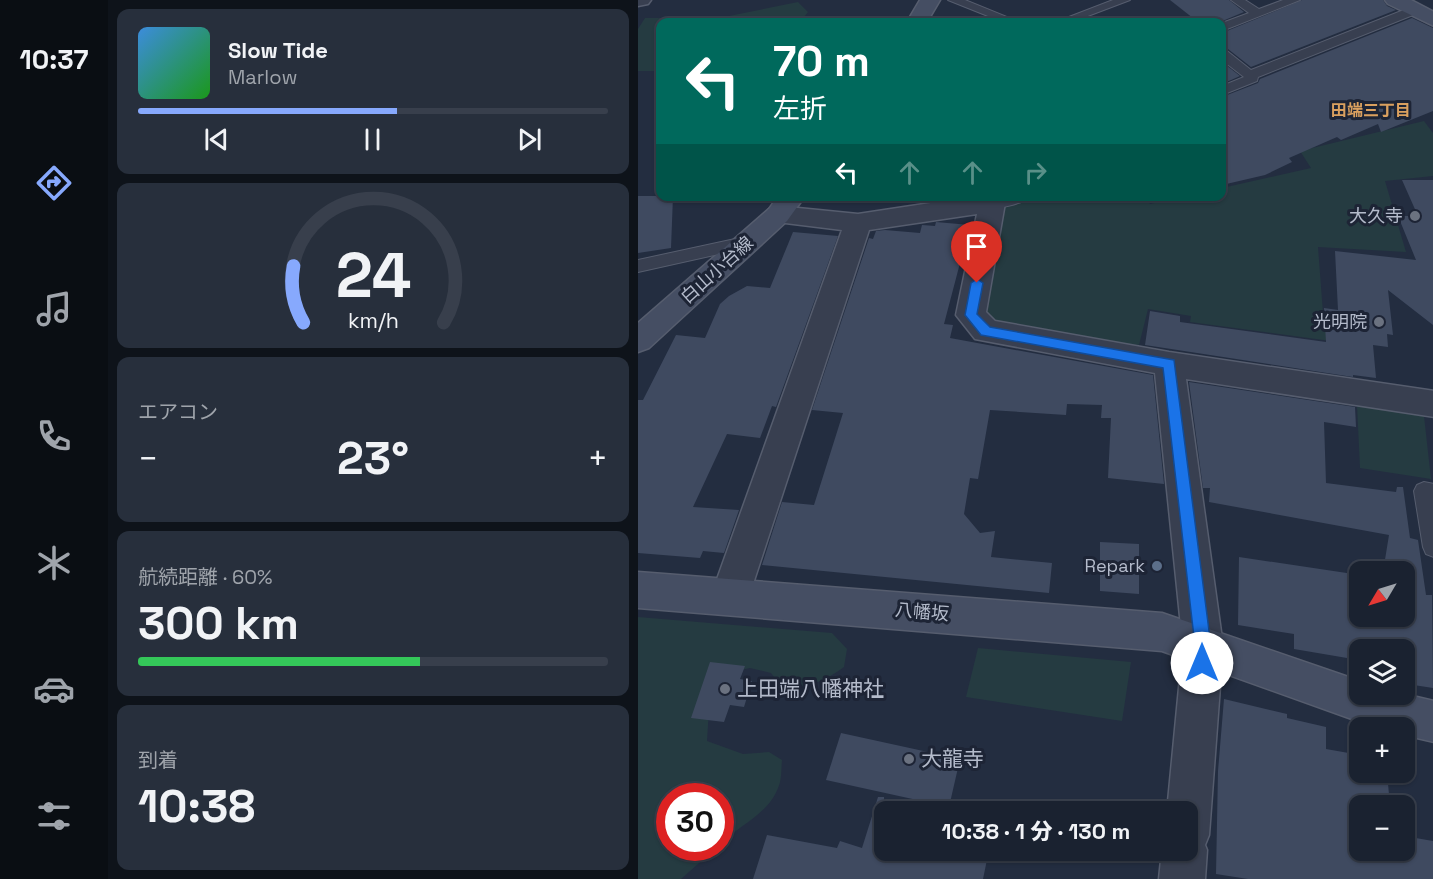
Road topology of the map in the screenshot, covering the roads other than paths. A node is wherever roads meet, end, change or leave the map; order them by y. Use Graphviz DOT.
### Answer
graph roads {
  1 [pos="930,0"];
  2 [pos="954,0"];
  3 [pos="1124,0"];
  4 [pos="1236,0"];
  5 [pos="1294,0"];
  6 [pos="1395,0"];
  7 [pos="1414,10"];
  8 [pos="1258,13"];
  9 [pos="919,18"];
  10 [pos="1002,18"];
  11 [pos="1073,18"];
  12 [pos="1433,20"];
  13 [pos="1226,25"];
  14 [pos="1226,57"];
  15 [pos="1250,75"];
  16 [pos="1226,90"];
  17 [pos="1001,201"];
  18 [pos="992,203"];
  19 [pos="785,206"];
  20 [pos="858,223"];
  21 [pos="749,242"];
  22 [pos="638,266"];
  23 [pos="638,340"];
  24 [pos="1169,364"];
  25 [pos="1433,404"];
  26 [pos="1433,493"];
  27 [pos="1433,547"];
  28 [pos="638,590"];
  29 [pos="730,596"];
  30 [pos="1203,646"];
  31 [pos="1433,722"];
  32 [pos="1190,801"];
  33 [pos="1184,861"];
  34 [pos="1182,879"];
  1 -- 9 [label="street"];
  2 -- 10 [label="lane"];
  3 -- 11 [label="lane"];
  4 -- 8 [label="lane"];
  5 -- 8 [label="lane"];
  6 -- 7 [label="street"];
  7 -- 12 [label="street"];
  7 -- 15 [label="lane"];
  8 -- 13 [label="lane"];
  14 -- 15 [label="lane"];
  15 -- 16 [label="lane"];
  17 -- 18 [label="lane"];
  18 -- 20 [label="street"];
  18 -- 24 [label="street"];
  19 -- 20 [label="street"];
  19 -- 21 [label="street, 白山小台線"];
  20 -- 29 [label="street"];
  21 -- 22 [label="lane"];
  21 -- 23 [label="street, 白山小台線"];
  24 -- 25 [label="street"];
  24 -- 30 [label="street"];
  26 -- 27 [label="lane"];
  28 -- 29 [label="street, 八幡坂"];
  29 -- 30 [label="street, 八幡坂"];
  30 -- 31 [label="street, 八幡坂"];
  30 -- 32 [label="street"];
  33 -- 34 [label="street"];
}
